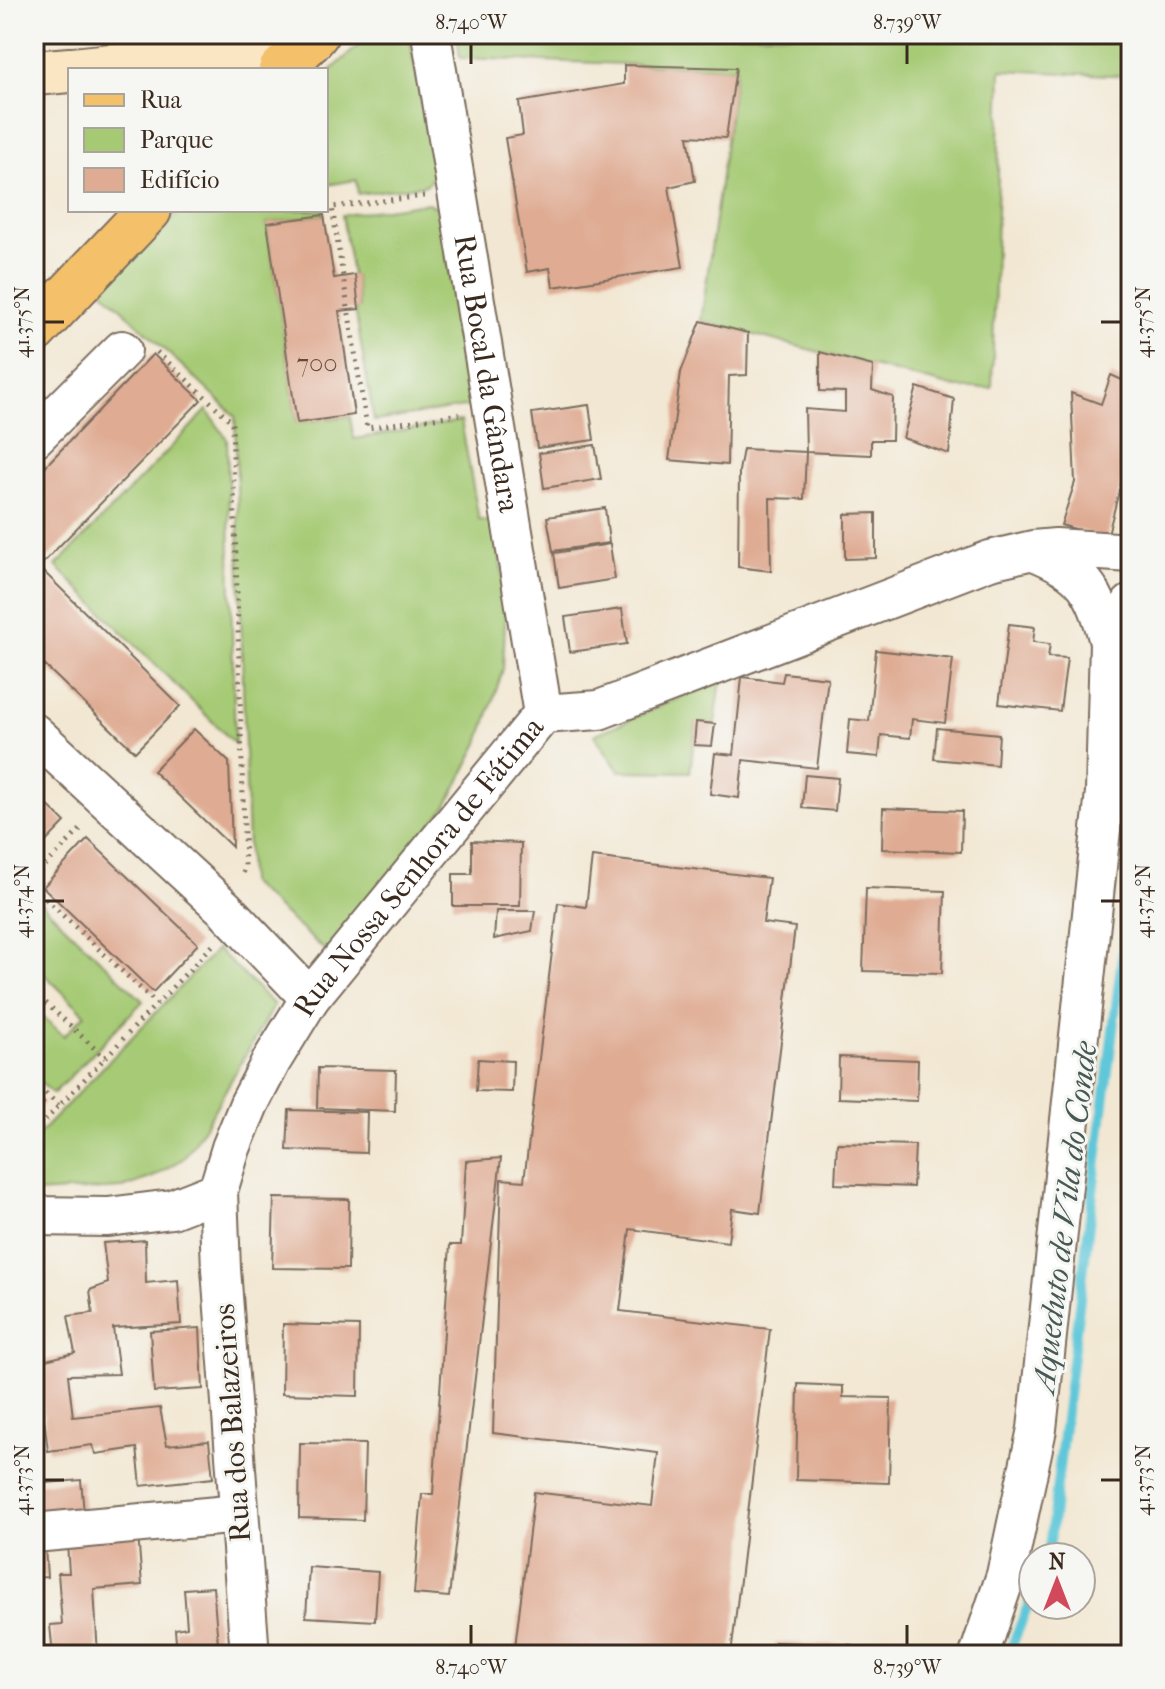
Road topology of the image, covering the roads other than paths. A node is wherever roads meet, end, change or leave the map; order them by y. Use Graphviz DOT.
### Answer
graph roads {
  1 [pos="431,34"];
  2 [pos="302,48"];
  3 [pos="196,64"];
  4 [pos="135,68"];
  5 [pos="147,212"];
  6 [pos="34,331"];
  7 [pos="122,350"];
  8 [pos="34,438"];
  9 [pos="1033,550"];
  10 [pos="1131,553"];
  11 [pos="1131,604"];
  12 [pos="1109,642"];
  13 [pos="543,714"];
  14 [pos="34,733"];
  15 [pos="1118,819"];
  16 [pos="310,998"];
  17 [pos="218,1191"];
  18 [pos="34,1216"];
  19 [pos="239,1514"];
  20 [pos="34,1533"];
  21 [pos="250,1655"];
  22 [pos="979,1655"];
  1 -- 13 [label="street, Rua Bocal da Gândara"];
  2 -- 3 [label="street"];
  3 -- 4 [label="street"];
  5 -- 6 [label="main road"];
  7 -- 8 [label="street"];
  9 -- 10 [label="street, Rua Nossa Senhora de Fátima"];
  9 -- 12 [label="street"];
  9 -- 13 [label="street, Rua Nossa Senhora de Fátima"];
  11 -- 12 [label="street"];
  12 -- 15 [label="street"];
  13 -- 16 [label="street, Rua Nossa Senhora de Fátima"];
  14 -- 16 [label="street"];
  15 -- 22 [label="street"];
  16 -- 17 [label="street, Rua Nossa Senhora de Fátima"];
  17 -- 18 [label="street"];
  17 -- 19 [label="street, Rua dos Balazeiros"];
  19 -- 20 [label="street"];
  19 -- 21 [label="street, Rua dos Balazeiros"];
}
